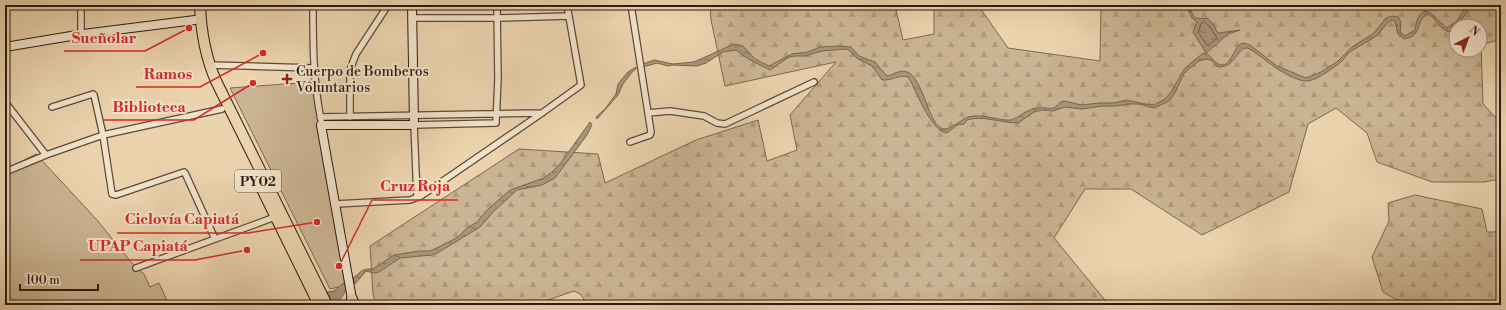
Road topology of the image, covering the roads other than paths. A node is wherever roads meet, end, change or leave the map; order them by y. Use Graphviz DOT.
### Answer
graph roads {
  1 [pos="81,5"];
  2 [pos="194,5"];
  3 [pos="200,5"];
  4 [pos="313,5"];
  5 [pos="388,5"];
  6 [pos="412,5"];
  7 [pos="497,5"];
  8 [pos="567,5"];
  9 [pos="630,5"];
  10 [pos="569,16"];
  11 [pos="412,18"];
  12 [pos="497,18"];
  13 [pos="195,20"];
  14 [pos="81,35"];
  15 [pos="5,47"];
  16 [pos="209,65"];
  17 [pos="313,68"];
  18 [pos="814,82"];
  19 [pos="5,102"];
  20 [pos="52,107"];
  21 [pos="222,109"];
  22 [pos="496,113"];
  23 [pos="542,113"];
  24 [pos="648,113"];
  25 [pos="414,116"];
  26 [pos="350,117"];
  27 [pos="321,121"];
  28 [pos="414,124"];
  29 [pos="103,135"];
  30 [pos="630,142"];
  31 [pos="46,155"];
  32 [pos="5,172"];
  33 [pos="417,197"];
  34 [pos="336,204"];
  35 [pos="275,217"];
  36 [pos="215,239"];
  37 [pos="136,268"];
  38 [pos="317,293"];
  39 [pos="353,302"];
  40 [pos="319,305"];
  41 [pos="327,305"];
  1 -- 14 [label="street"];
  2 -- 13 [label="highway, PY02"];
  3 -- 16 [label="highway, PY02"];
  4 -- 17 [label="street"];
  5 -- 26 [label="street"];
  6 -- 11 [label="street"];
  7 -- 12 [label="street"];
  8 -- 10 [label="street"];
  9 -- 24 [label="street"];
  10 -- 12 [label="street"];
  10 -- 23 [label="street"];
  11 -- 12 [label="street"];
  11 -- 25 [label="street"];
  12 -- 22 [label="street"];
  13 -- 14 [label="street"];
  13 -- 21 [label="highway, PY02"];
  14 -- 15 [label="street"];
  16 -- 17 [label="street"];
  16 -- 38 [label="highway, PY02"];
  17 -- 27 [label="street"];
  18 -- 24 [label="street"];
  19 -- 31 [label="street"];
  20 -- 29 [label="street"];
  21 -- 29 [label="street"];
  21 -- 35 [label="highway, PY02"];
  22 -- 23 [label="street"];
  22 -- 25 [label="street"];
  22 -- 28 [label="street"];
  23 -- 33 [label="street"];
  24 -- 30 [label="street"];
  25 -- 26 [label="street"];
  25 -- 28 [label="street"];
  26 -- 27 [label="street"];
  27 -- 28 [label="street"];
  27 -- 34 [label="street"];
  28 -- 33 [label="street"];
  29 -- 31 [label="street"];
  29 -- 36 [label="street"];
  31 -- 32 [label="street"];
  33 -- 34 [label="street"];
  34 -- 39 [label="street"];
  35 -- 36 [label="street"];
  35 -- 38 [label="highway, PY02"];
  36 -- 37 [label="street"];
  38 -- 40 [label="highway, PY02"];
  38 -- 41 [label="highway, PY02"];
}
